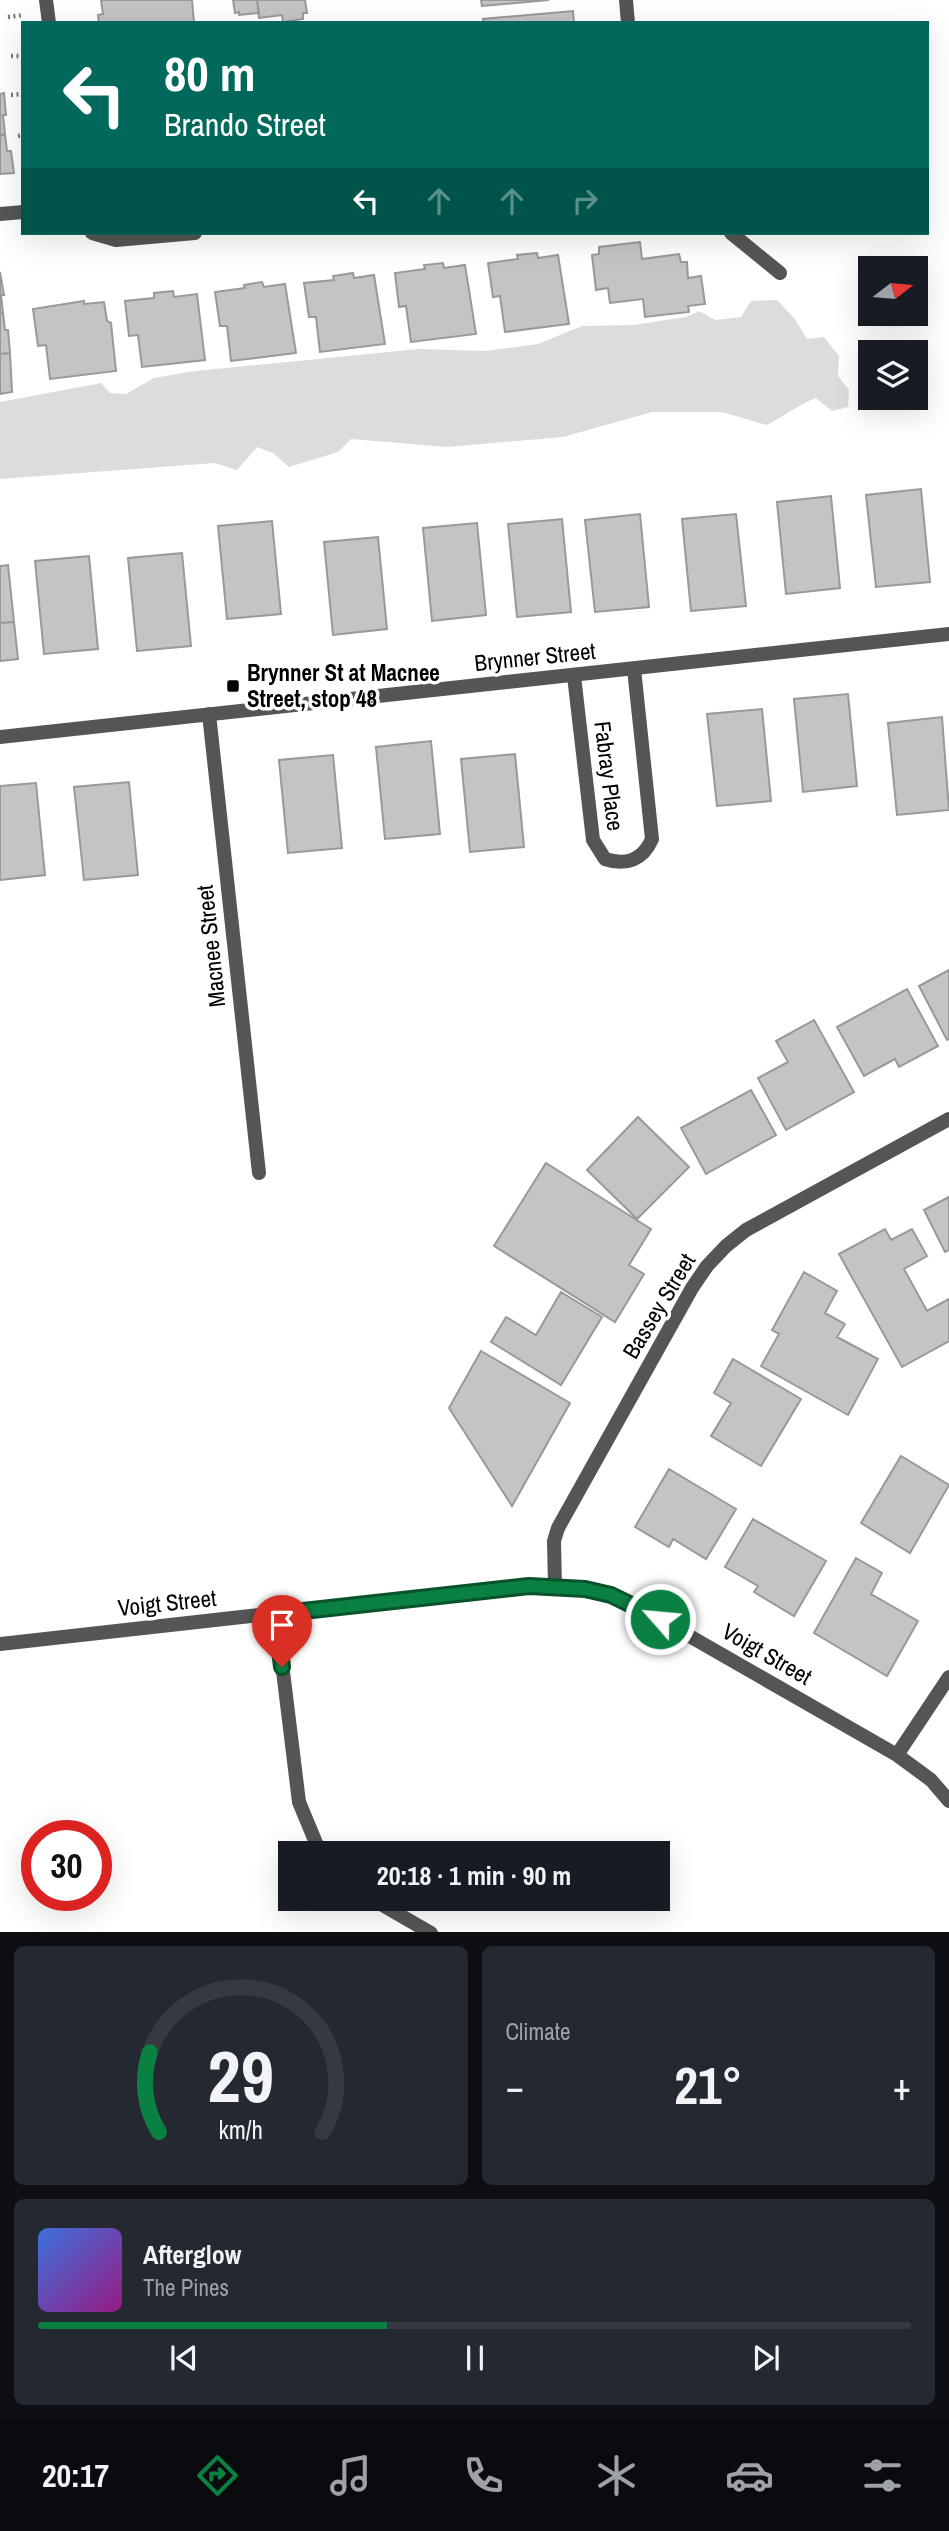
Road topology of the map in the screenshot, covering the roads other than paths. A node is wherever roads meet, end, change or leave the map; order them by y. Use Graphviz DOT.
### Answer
graph roads {
  1 [pos="47,0"];
  2 [pos="626,0"];
  3 [pos="49,21"];
  4 [pos="628,21"];
  5 [pos="21,212"];
  6 [pos="0,214"];
  7 [pos="99,235"];
  8 [pos="172,235"];
  9 [pos="734,235"];
  10 [pos="780,272"];
  11 [pos="949,634"];
  12 [pos="634,669"];
  13 [pos="574,676"];
  14 [pos="209,714"];
  15 [pos="0,737"];
  16 [pos="949,1119"];
  17 [pos="259,1173"];
  18 [pos="555,1587"];
  19 [pos="276,1614"];
  20 [pos="0,1644"];
  21 [pos="949,1677"];
  22 [pos="897,1755"];
  23 [pos="949,1801"];
  24 [pos="315,1841"];
  25 [pos="393,1911"];
  26 [pos="429,1932"];
  1 -- 3 [label="street"];
  2 -- 4 [label="street"];
  5 -- 6 [label="street"];
  7 -- 8 [label="street"];
  9 -- 10 [label="street"];
  11 -- 12 [label="street, Brynner Street"];
  12 -- 13 [label="street, Brynner Street"];
  12 -- 13 [label="street, Fabray Place"];
  13 -- 14 [label="street, Brynner Street"];
  14 -- 15 [label="street, Brynner Street"];
  14 -- 17 [label="street, Macnee Street"];
  16 -- 18 [label="street, Bassey Street"];
  18 -- 19 [label="street, Voigt Street"];
  18 -- 22 [label="street, Voigt Street"];
  19 -- 20 [label="street, Voigt Street"];
  19 -- 24 [label="street"];
  21 -- 22 [label="street"];
  22 -- 23 [label="street, Voigt Street"];
  25 -- 26 [label="street"];
}
